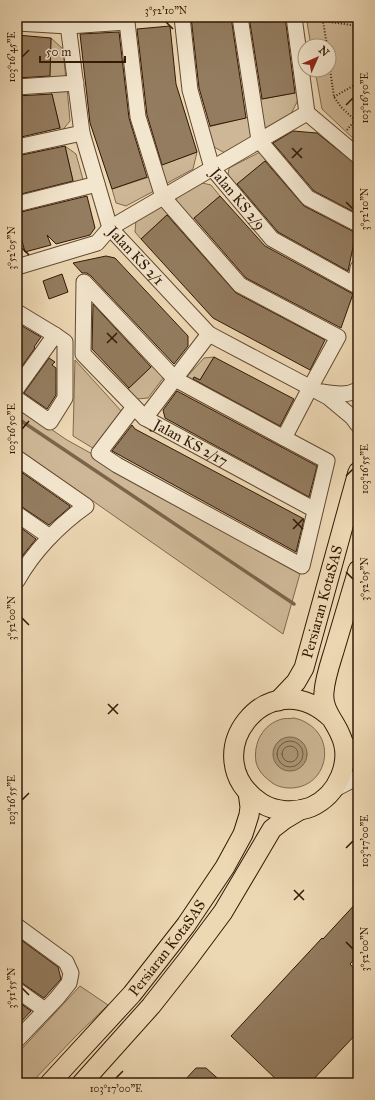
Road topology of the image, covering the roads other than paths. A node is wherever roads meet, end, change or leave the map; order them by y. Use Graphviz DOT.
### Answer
graph roads {
  1 [pos="182,17"];
  2 [pos="240,17"];
  3 [pos="294,17"];
  4 [pos="68,21"];
  5 [pos="17,23"];
  6 [pos="76,83"];
  7 [pos="17,87"];
  8 [pos="307,113"];
  9 [pos="82,133"];
  10 [pos="259,140"];
  11 [pos="17,147"];
  12 [pos="358,156"];
  13 [pos="212,168"];
  14 [pos="97,184"];
  15 [pos="163,196"];
  16 [pos="17,204"];
  17 [pos="358,224"];
  18 [pos="110,228"];
  19 [pos="23,265"];
  20 [pos="358,268"];
  21 [pos="17,312"];
  22 [pos="209,334"];
  23 [pos="55,336"];
  24 [pos="175,379"];
  25 [pos="17,388"];
  26 [pos="314,390"];
  27 [pos="358,390"];
  28 [pos="17,399"];
  29 [pos="140,413"];
  30 [pos="358,425"];
  31 [pos="284,438"];
  32 [pos="17,458"];
  33 [pos="358,472"];
  34 [pos="315,510"];
  35 [pos="17,514"];
  36 [pos="50,537"];
  37 [pos="358,570"];
  38 [pos="19,574"];
  39 [pos="278,701"];
  40 [pos="331,718"];
  41 [pos="342,740"];
  42 [pos="358,753"];
  43 [pos="358,777"];
  44 [pos="333,790"];
  45 [pos="248,792"];
  46 [pos="301,810"];
  47 [pos="17,926"];
  48 [pos="17,990"];
  49 [pos="45,1010"];
  50 [pos="17,1040"];
  51 [pos="50,1083"];
  52 [pos="82,1083"];
  1 -- 13 [label="street, Jalan KS 2/9"];
  2 -- 10 [label="street"];
  3 -- 8 [label="street"];
  4 -- 5 [label="street"];
  4 -- 6 [label="street, Jalan KS 2/1"];
  4 -- 15 [label="street"];
  6 -- 7 [label="street"];
  6 -- 9 [label="street, Jalan KS 2/1"];
  8 -- 10 [label="street"];
  8 -- 12 [label="street"];
  9 -- 11 [label="street"];
  9 -- 14 [label="street, Jalan KS 2/1"];
  10 -- 13 [label="street"];
  10 -- 17 [label="street"];
  13 -- 15 [label="street"];
  13 -- 20 [label="street, Jalan KS 2/9"];
  14 -- 16 [label="street"];
  14 -- 18 [label="street, Jalan KS 2/1"];
  15 -- 18 [label="street"];
  15 -- 26 [label="street"];
  18 -- 19 [label="street"];
  18 -- 22 [label="street, Jalan KS 2/1"];
  21 -- 23 [label="street"];
  22 -- 24 [label="street"];
  22 -- 26 [label="street, Jalan KS 2/1"];
  23 -- 25 [label="street"];
  23 -- 28 [label="street"];
  24 -- 29 [label="street"];
  24 -- 29 [label="street, Jalan KS 2/17"];
  24 -- 31 [label="street"];
  26 -- 27 [label="street"];
  26 -- 30 [label="street, Jalan KS 2/1"];
  26 -- 31 [label="street"];
  29 -- 34 [label="street, Jalan KS 2/17"];
  29 -- 34 [label="street"];
  31 -- 34 [label="street"];
  32 -- 36 [label="street"];
  33 -- 39 [label="main road, Persiaran KotaSAS"];
  35 -- 36 [label="street"];
  36 -- 38 [label="street"];
  37 -- 40 [label="main road, Persiaran KotaSAS"];
  39 -- 40 [label="main road, Persiaran KotaSAS"];
  39 -- 45 [label="main road, Persiaran KotaSAS"];
  40 -- 41 [label="main road, Persiaran KotaSAS"];
  41 -- 42 [label="street"];
  41 -- 44 [label="main road, Persiaran KotaSAS"];
  43 -- 44 [label="street"];
  44 -- 46 [label="main road, Persiaran KotaSAS"];
  45 -- 46 [label="main road, Persiaran KotaSAS"];
  45 -- 51 [label="main road, Persiaran KotaSAS"];
  46 -- 52 [label="main road, Persiaran KotaSAS"];
  47 -- 49 [label="street"];
  48 -- 49 [label="street"];
  49 -- 50 [label="street"];
}
